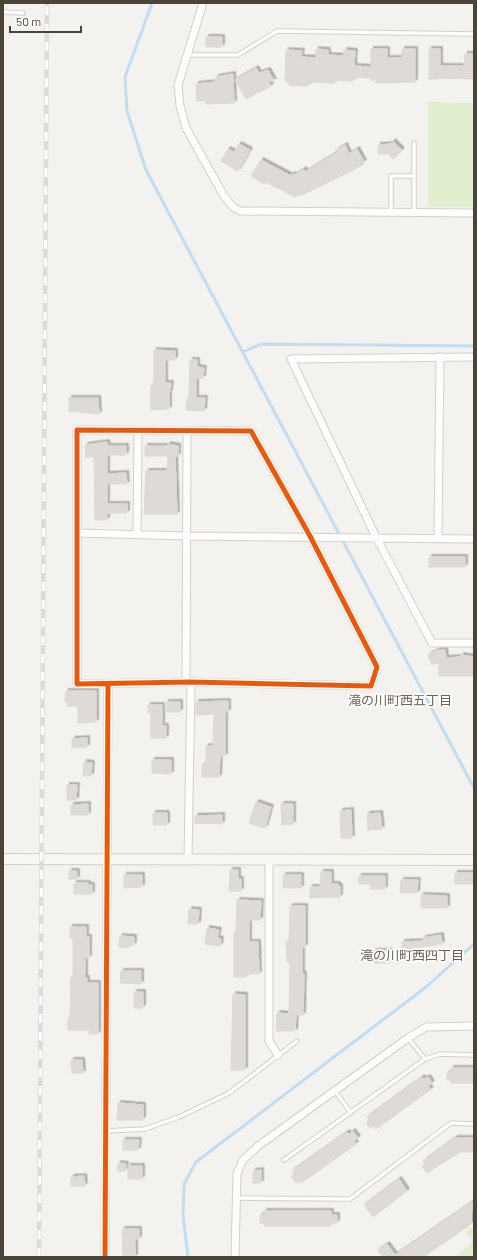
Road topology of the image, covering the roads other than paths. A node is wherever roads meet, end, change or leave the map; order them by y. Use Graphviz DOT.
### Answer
graph roads {
  1 [pos="203,3"];
  2 [pos="3,12"];
  3 [pos="23,13"];
  4 [pos="474,34"];
  5 [pos="186,55"];
  6 [pos="414,143"];
  7 [pos="414,176"];
  8 [pos="391,212"];
  9 [pos="414,212"];
  10 [pos="474,213"];
  11 [pos="440,357"];
  12 [pos="474,357"];
  13 [pos="138,431"];
  14 [pos="187,431"];
  15 [pos="78,533"];
  16 [pos="137,534"];
  17 [pos="187,536"];
  18 [pos="310,536"];
  19 [pos="376,537"];
  20 [pos="438,539"];
  21 [pos="474,539"];
  22 [pos="474,643"];
  23 [pos="188,682"];
  24 [pos="108,685"];
  25 [pos="3,859"];
  26 [pos="107,859"];
  27 [pos="188,859"];
  28 [pos="270,860"];
  29 [pos="474,860"];
  30 [pos="474,1026"];
  31 [pos="408,1038"];
  32 [pos="297,1041"];
  33 [pos="278,1055"];
  34 [pos="474,1055"];
  35 [pos="425,1059"];
  36 [pos="335,1092"];
  37 [pos="351,1113"];
  38 [pos="474,1124"];
  39 [pos="106,1131"];
  40 [pos="284,1160"];
  41 [pos="235,1198"];
  42 [pos="105,1257"];
  43 [pos="234,1257"];
  1 -- 5 [label="street"];
  2 -- 3 [label="lane"];
  4 -- 5 [label="lane"];
  5 -- 8 [label="street"];
  6 -- 7 [label="lane"];
  7 -- 8 [label="lane"];
  7 -- 9 [label="lane"];
  8 -- 9 [label="street"];
  9 -- 10 [label="street"];
  11 -- 12 [label="street"];
  11 -- 19 [label="street"];
  11 -- 20 [label="street"];
  13 -- 14 [label="street"];
  13 -- 15 [label="street"];
  13 -- 16 [label="street"];
  14 -- 17 [label="street"];
  14 -- 18 [label="street"];
  15 -- 16 [label="street"];
  15 -- 24 [label="street"];
  16 -- 17 [label="street"];
  17 -- 18 [label="street"];
  17 -- 23 [label="street"];
  18 -- 19 [label="street"];
  18 -- 23 [label="street"];
  19 -- 20 [label="street"];
  19 -- 22 [label="street"];
  20 -- 21 [label="street"];
  23 -- 24 [label="street"];
  23 -- 27 [label="street"];
  24 -- 26 [label="street"];
  25 -- 26 [label="street"];
  26 -- 27 [label="street"];
  26 -- 39 [label="street"];
  27 -- 28 [label="street"];
  28 -- 29 [label="street"];
  28 -- 33 [label="street"];
  30 -- 31 [label="street"];
  31 -- 35 [label="lane"];
  31 -- 36 [label="street"];
  32 -- 33 [label="lane"];
  33 -- 39 [label="lane"];
  34 -- 35 [label="lane"];
  35 -- 37 [label="lane"];
  36 -- 37 [label="lane"];
  36 -- 41 [label="street"];
  37 -- 40 [label="lane"];
  38 -- 41 [label="lane"];
  39 -- 42 [label="street"];
  41 -- 43 [label="street"];
}
